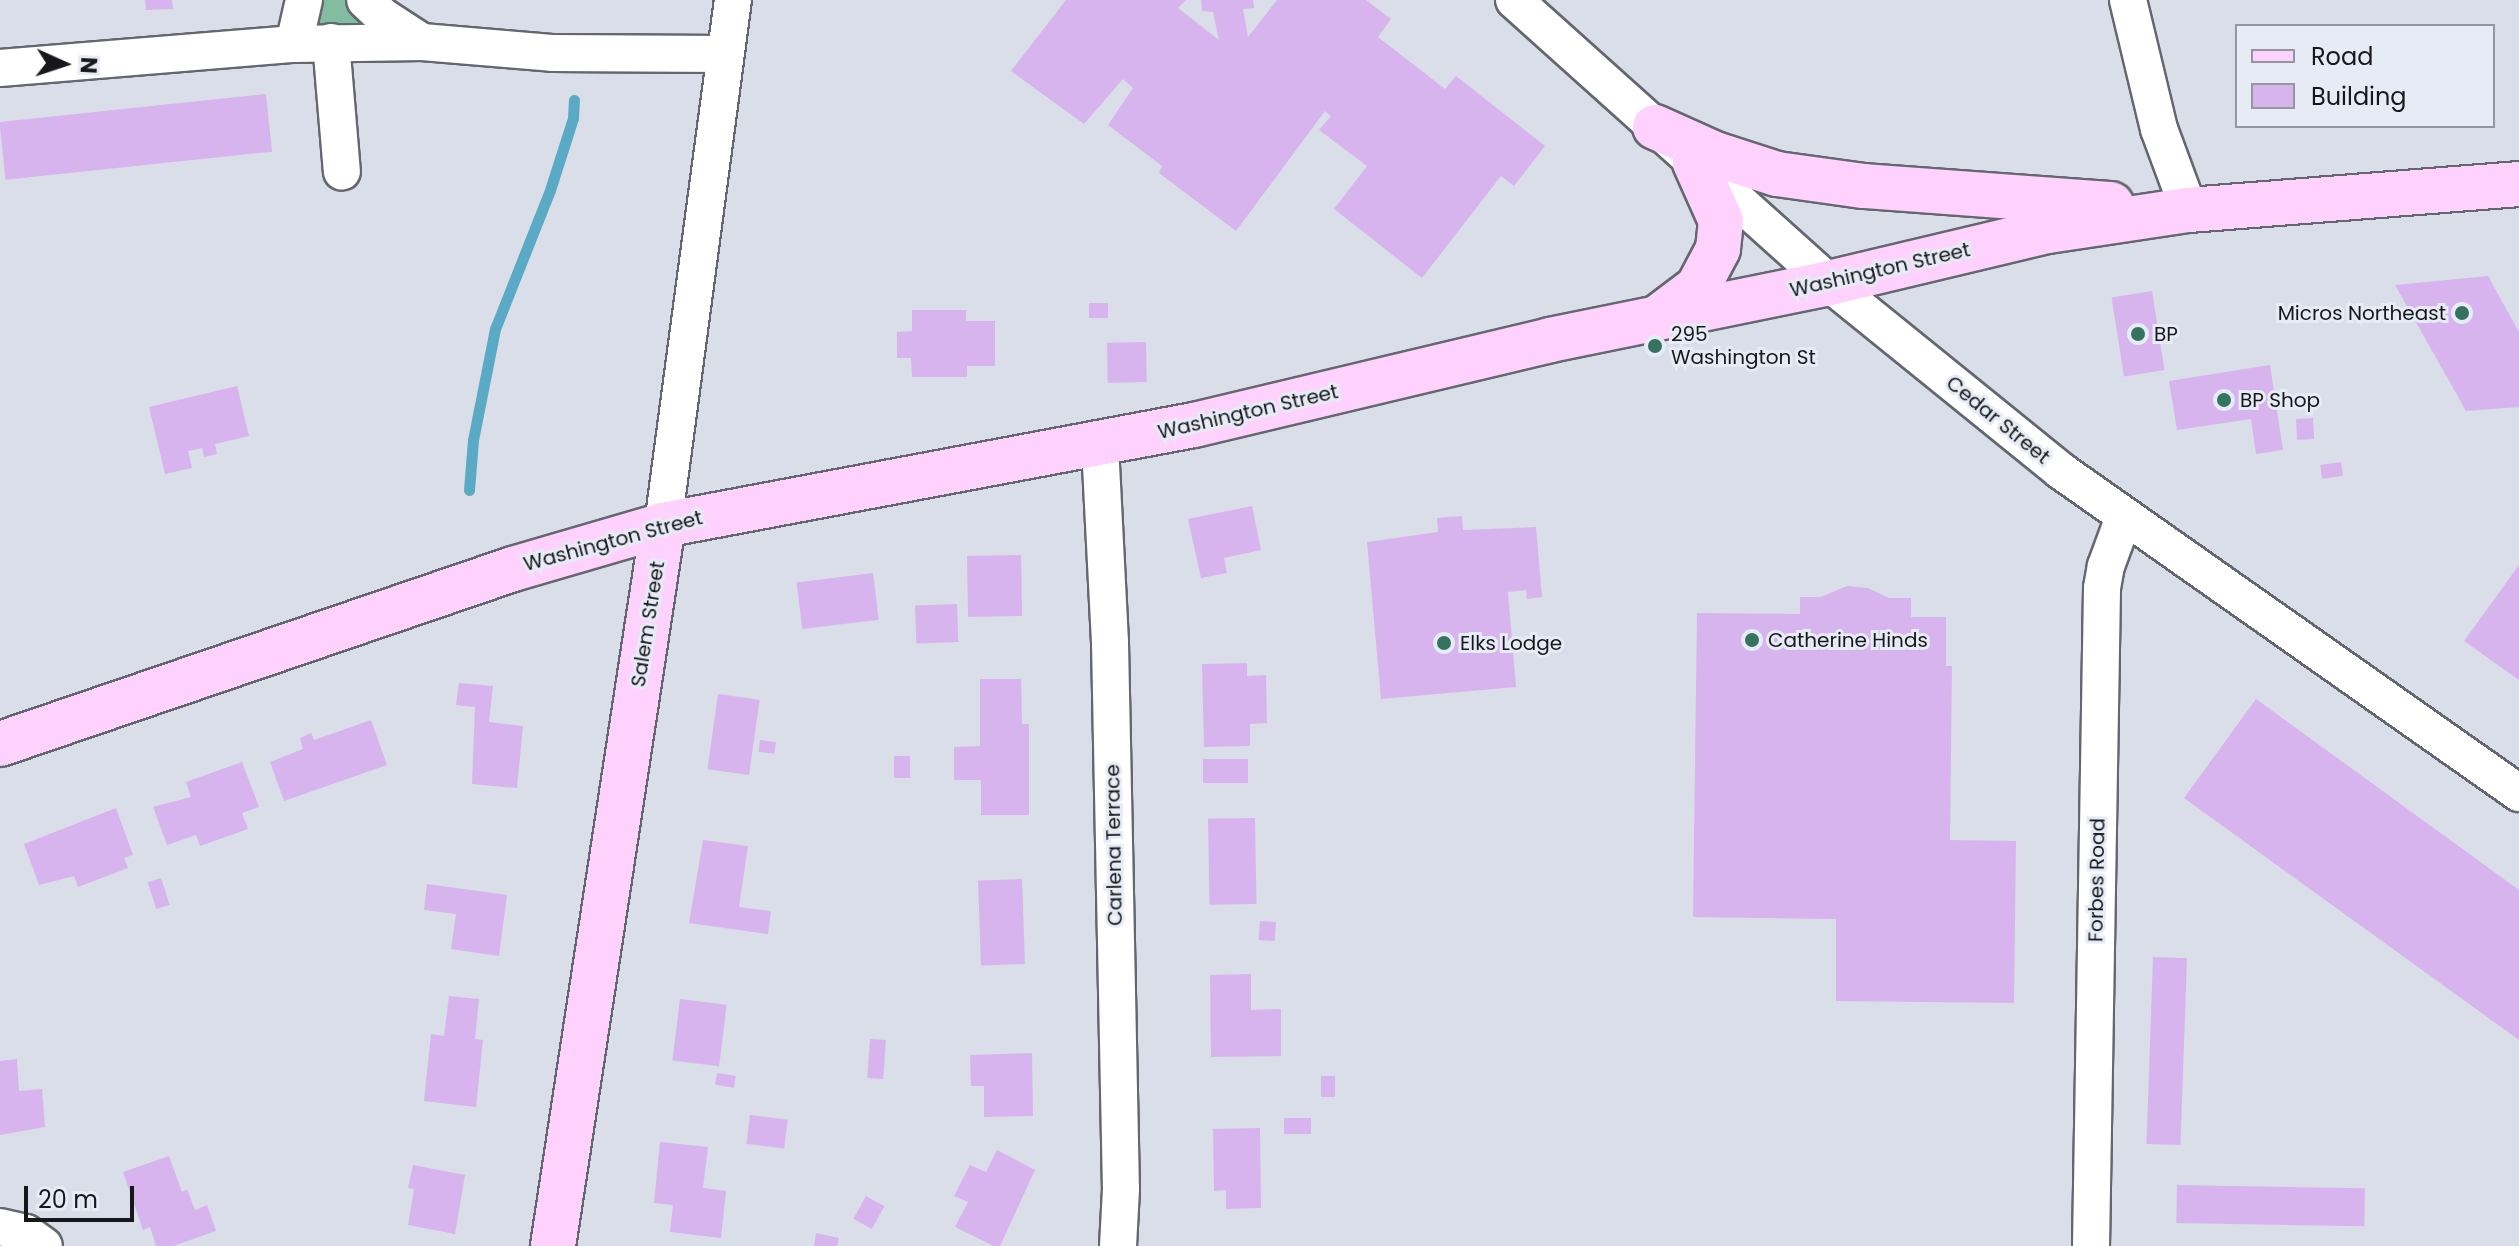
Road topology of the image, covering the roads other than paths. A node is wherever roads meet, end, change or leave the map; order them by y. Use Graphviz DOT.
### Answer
graph roads {
  1 [pos="304,0"];
  2 [pos="365,0"];
  3 [pos="733,0"];
  4 [pos="1514,0"];
  5 [pos="2128,0"];
  6 [pos="331,42"];
  7 [pos="422,42"];
  8 [pos="294,44"];
  9 [pos="725,54"];
  10 [pos="0,68"];
  11 [pos="1655,127"];
  12 [pos="1695,163"];
  13 [pos="342,172"];
  14 [pos="2519,184"];
  15 [pos="2189,210"];
  16 [pos="1829,283"];
  17 [pos="1659,317"];
  18 [pos="1100,445"];
  19 [pos="2124,517"];
  20 [pos="663,525"];
  21 [pos="0,744"];
  22 [pos="2519,793"];
  23 [pos="0,1227"];
  24 [pos="40,1242"];
  25 [pos="553,1246"];
  26 [pos="1118,1246"];
  27 [pos="2091,1246"];
  1 -- 8 [label="street"];
  2 -- 7 [label="street"];
  3 -- 9 [label="street, Salem Street"];
  4 -- 11 [label="street, Cedar Street"];
  5 -- 15 [label="street"];
  6 -- 7 [label="street"];
  6 -- 8 [label="street"];
  6 -- 13 [label="street"];
  7 -- 9 [label="street"];
  8 -- 10 [label="street"];
  9 -- 20 [label="street, Salem Street"];
  11 -- 12 [label="street, Cedar Street"];
  11 -- 15 [label="main road"];
  12 -- 16 [label="street, Cedar Street"];
  12 -- 17 [label="main road"];
  14 -- 15 [label="main road, Washington Street"];
  15 -- 16 [label="main road, Washington Street"];
  16 -- 17 [label="main road, Washington Street"];
  16 -- 19 [label="street, Cedar Street"];
  17 -- 18 [label="main road, Washington Street"];
  18 -- 20 [label="main road, Washington Street"];
  18 -- 26 [label="street, Carlena Terrace"];
  19 -- 22 [label="street, Cedar Street"];
  19 -- 27 [label="street, Forbes Road"];
  20 -- 21 [label="main road, Washington Street"];
  20 -- 25 [label="main road, Salem Street"];
  23 -- 24 [label="street"];
}
